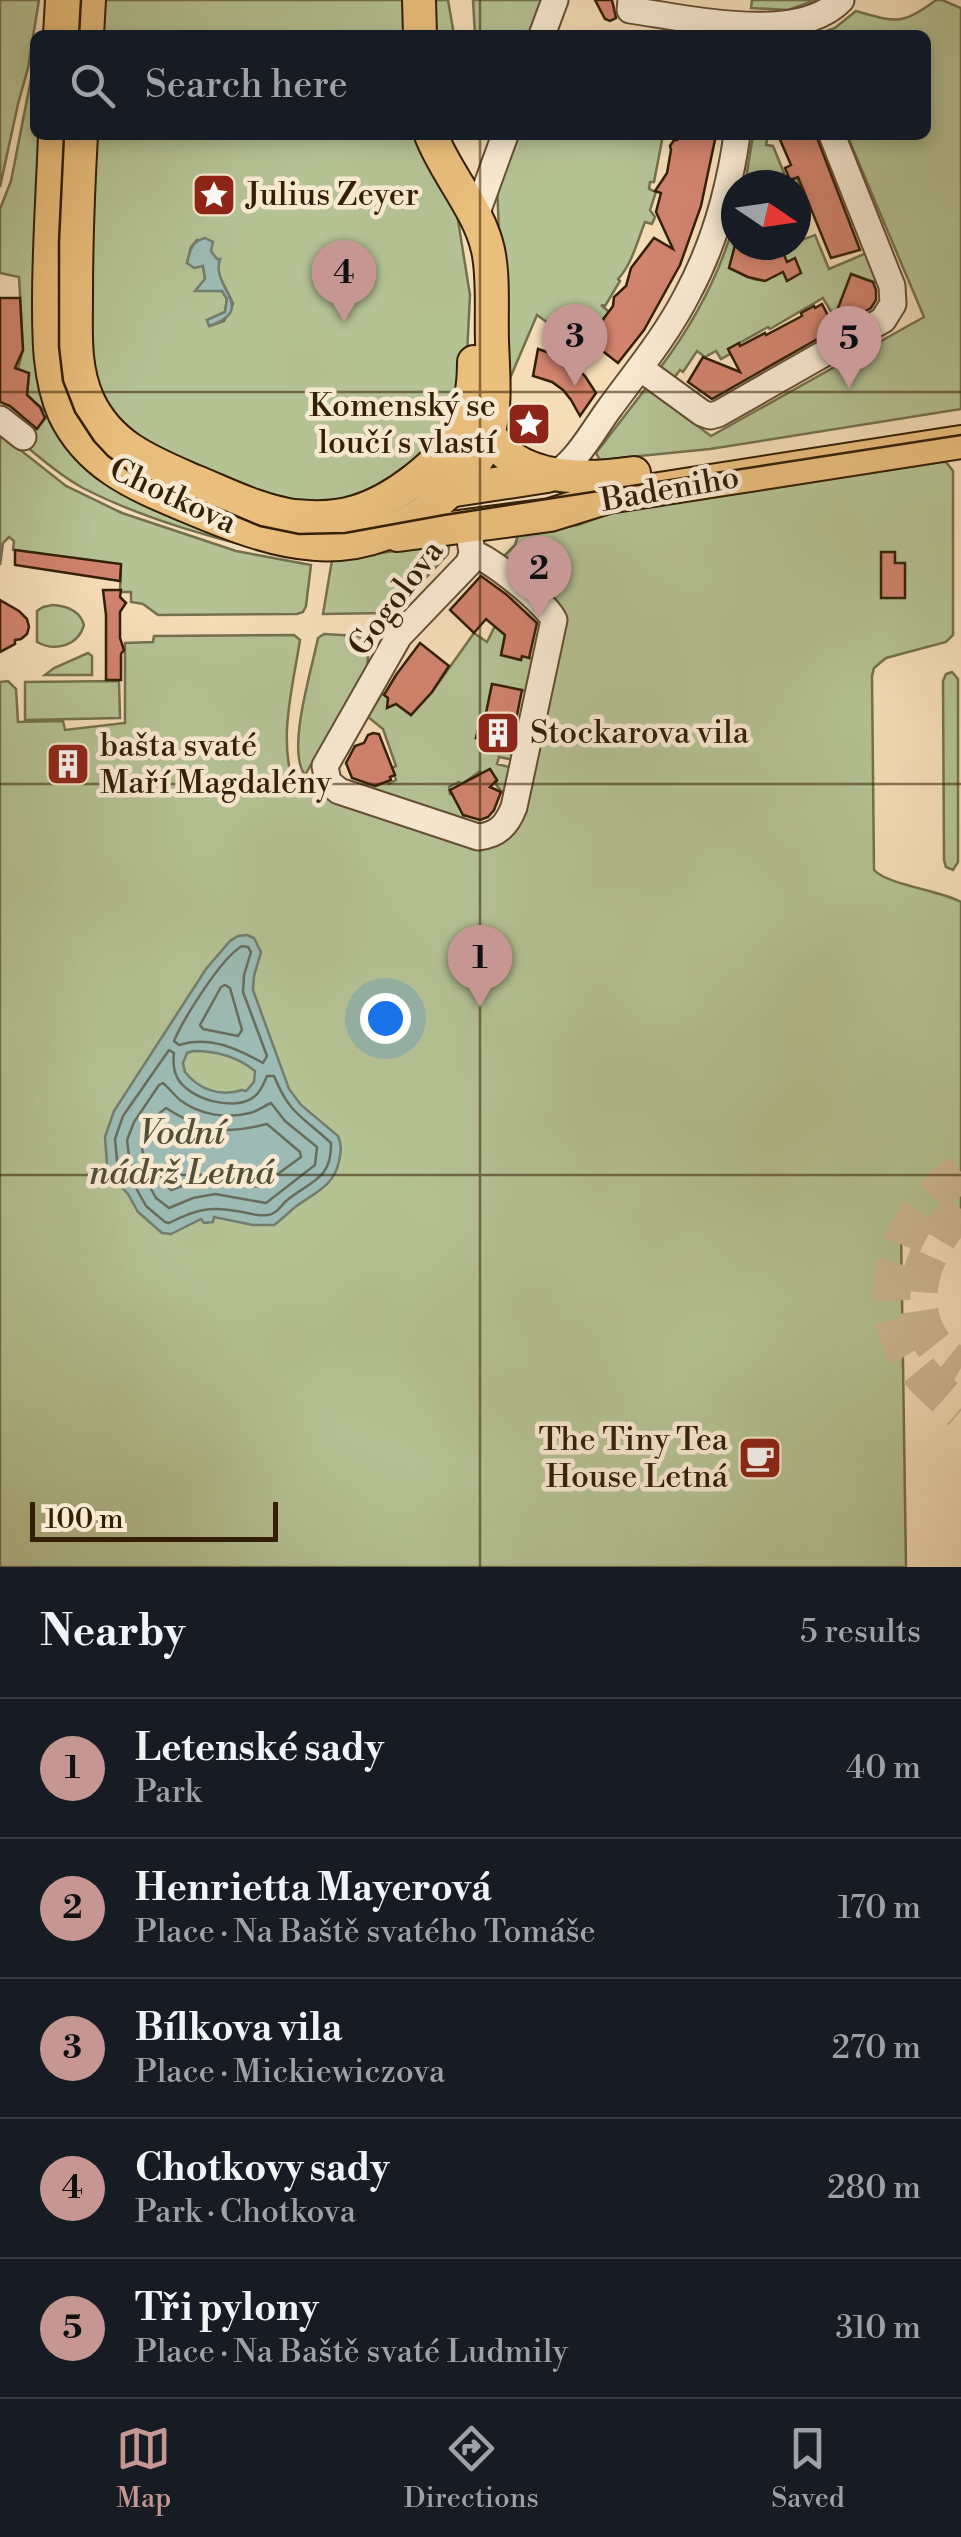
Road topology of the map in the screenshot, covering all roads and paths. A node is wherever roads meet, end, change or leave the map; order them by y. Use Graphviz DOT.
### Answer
graph roads {
  1 [pos="62,0"];
  2 [pos="89,0"];
  3 [pos="419,0"];
  4 [pos="555,0"];
  5 [pos="841,0"];
  6 [pos="631,5"];
  7 [pos="60,30"];
  8 [pos="87,30"];
  9 [pos="420,30"];
  10 [pos="544,30"];
  11 [pos="749,30"];
  12 [pos="56,140"];
  13 [pos="81,140"];
  14 [pos="434,140"];
  15 [pos="503,140"];
  16 [pos="736,140"];
  17 [pos="834,140"];
  18 [pos="475,218"];
  19 [pos="640,368"];
  20 [pos="0,419"];
  21 [pos="961,421"];
  22 [pos="488,433"];
  23 [pos="23,437"];
  24 [pos="961,442"];
  25 [pos="443,456"];
  26 [pos="556,474"];
  27 [pos="454,515"];
  28 [pos="374,522"];
  1 -- 7 [label="main road"];
  2 -- 8 [label="main road"];
  3 -- 9 [label="main road"];
  4 -- 10 [label="street"];
  5 -- 11 [label="street"];
  6 -- 11 [label="street"];
  12 -- 28 [label="main road, Chotkova"];
  13 -- 28 [label="main road, Chotkova"];
  14 -- 18 [label="main road"];
  15 -- 18 [label="street, Chotkova"];
  16 -- 19 [label="street"];
  17 -- 19 [label="street"];
  18 -- 22 [label="main road"];
  18 -- 25 [label="main road, Chotkova"];
  19 -- 26 [label="street"];
  20 -- 23 [label="street"];
  21 -- 26 [label="main road, Badeniho"];
  22 -- 26 [label="main road, Badeniho"];
  22 -- 27 [label="main road"];
  24 -- 27 [label="main road, Badeniho"];
  25 -- 27 [label="main road"];
  25 -- 28 [label="main road, Chotkova"];
  26 -- 27 [label="main road, Badeniho"];
  27 -- 27 [label="street, Gogolova"];
  27 -- 28 [label="main road, Chotkova"];
}
